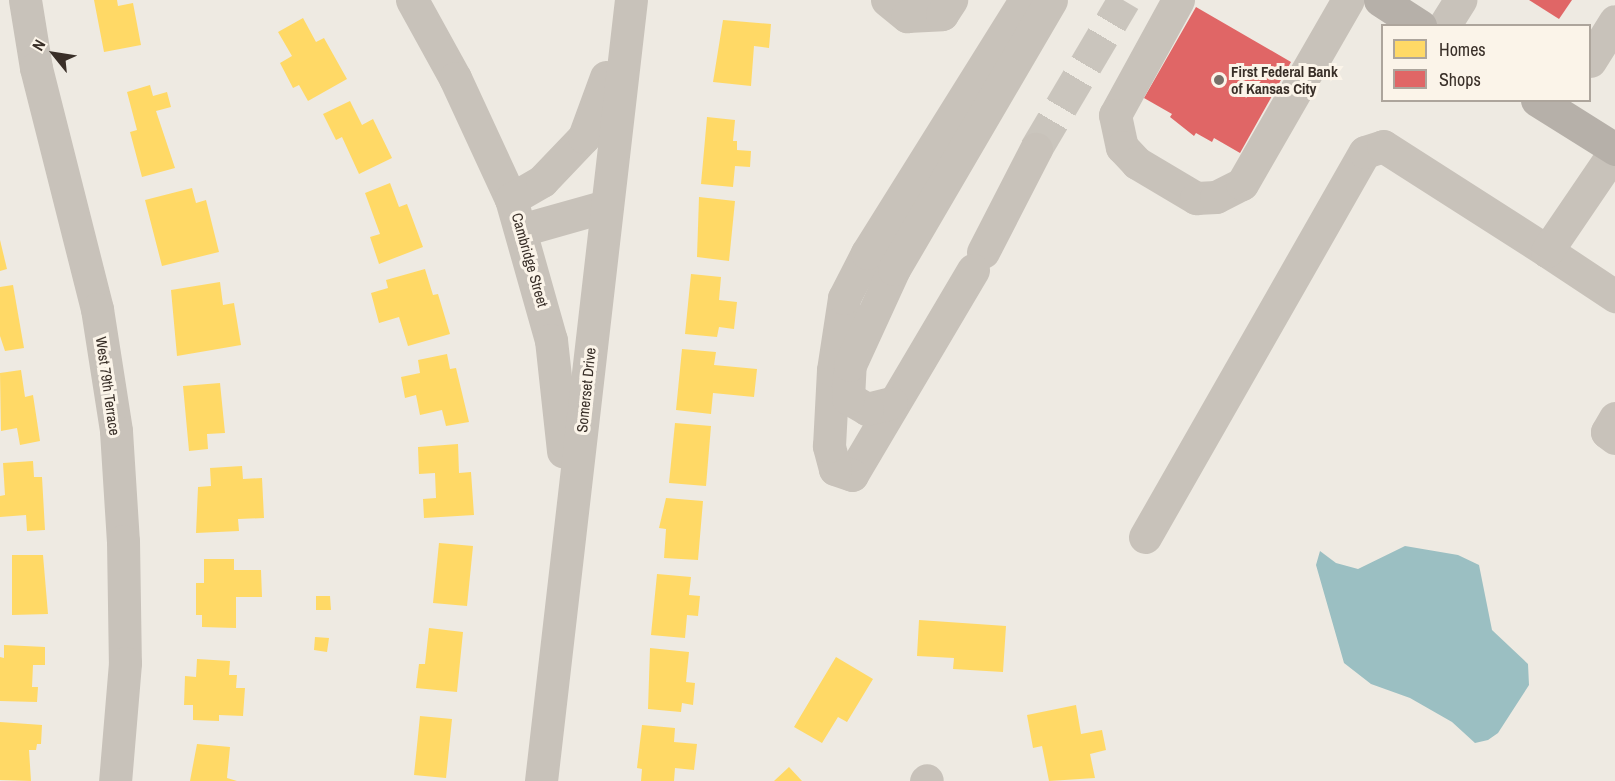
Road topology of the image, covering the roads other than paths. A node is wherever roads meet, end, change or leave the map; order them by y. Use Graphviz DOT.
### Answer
graph roads {
  1 [pos="25,0"];
  2 [pos="412,0"];
  3 [pos="887,0"];
  4 [pos="951,0"];
  5 [pos="1025,0"];
  6 [pos="1051,0"];
  7 [pos="1178,0"];
  8 [pos="1348,0"];
  9 [pos="1380,0"];
  10 [pos="1460,0"];
  11 [pos="630,8"];
  12 [pos="1615,21"];
  13 [pos="1417,24"];
  14 [pos="1445,24"];
  15 [pos="1591,59"];
  16 [pos="1552,105"];
  17 [pos="1036,150"];
  18 [pos="1615,150"];
  19 [pos="511,199"];
  20 [pos="606,206"];
  21 [pos="521,230"];
  22 [pos="1546,251"];
  23 [pos="1615,296"];
  24 [pos="891,403"];
  25 [pos="1615,418"];
  26 [pos="1615,438"];
  27 [pos="1145,537"];
  28 [pos="569,543"];
  29 [pos="115,781"];
  30 [pos="541,781"];
  1 -- 29 [label="street, West 79th Terrace"];
  2 -- 19 [label="street, Cambridge Street"];
  3 -- 4 [label="street"];
  5 -- 24 [label="street"];
  6 -- 24 [label="street"];
  7 -- 8 [label="street"];
  9 -- 13 [label="main road"];
  10 -- 14 [label="street"];
  11 -- 19 [label="street"];
  11 -- 20 [label="street, Somerset Drive"];
  12 -- 15 [label="street"];
  16 -- 18 [label="main road"];
  17 -- 24 [label="street"];
  18 -- 22 [label="street"];
  19 -- 21 [label="street, Cambridge Street"];
  20 -- 21 [label="street"];
  20 -- 28 [label="street, Somerset Drive"];
  21 -- 28 [label="street, Cambridge Street"];
  22 -- 23 [label="street"];
  22 -- 27 [label="street"];
  25 -- 26 [label="street"];
  28 -- 30 [label="street, Somerset Drive"];
}
